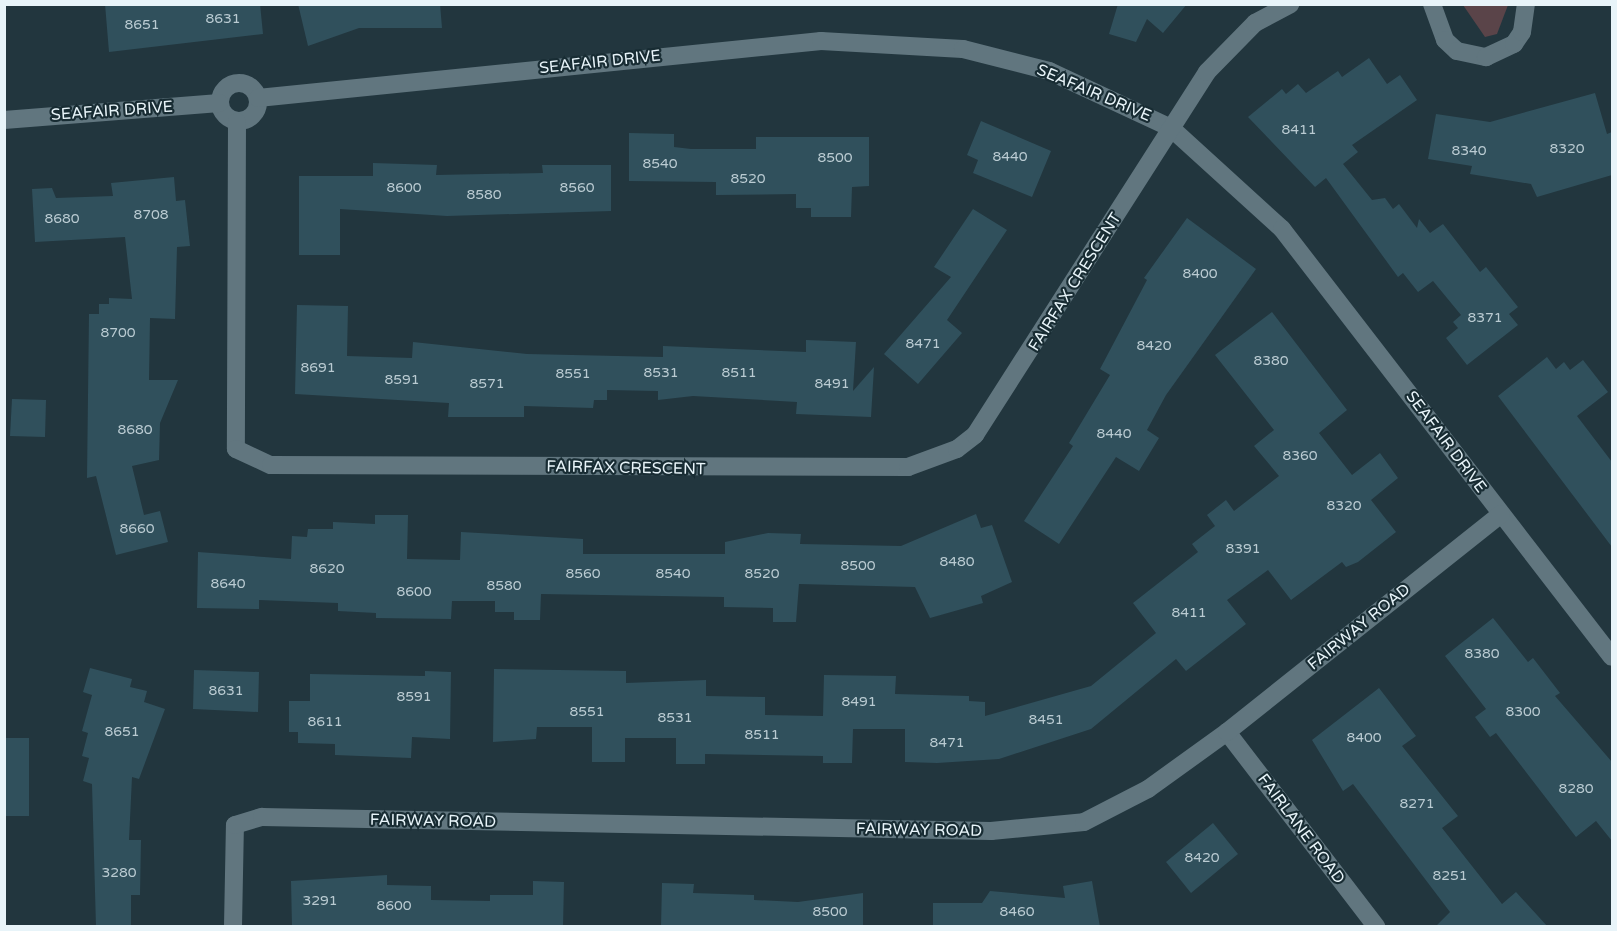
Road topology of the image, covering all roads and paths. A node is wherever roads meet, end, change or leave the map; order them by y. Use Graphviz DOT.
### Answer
graph roads {
  1 [pos="1290,4"];
  2 [pos="1432,4"];
  3 [pos="1526,4"];
  4 [pos="258,98"];
  5 [pos="219,103"];
  6 [pos="4,120"];
  7 [pos="237,122"];
  8 [pos="1171,128"];
  9 [pos="1501,514"];
  10 [pos="1612,657"];
  11 [pos="1227,732"];
  12 [pos="233,927"];
  13 [pos="1376,927"];
  1 -- 8 [label="street"];
  2 -- 3 [label="street"];
  4 -- 5 [label="street"];
  4 -- 7 [label="street"];
  4 -- 8 [label="street, SEAFAIR DRIVE"];
  5 -- 6 [label="street, SEAFAIR DRIVE"];
  5 -- 7 [label="street"];
  7 -- 8 [label="street, FAIRFAX CRESCENT"];
  8 -- 9 [label="street, SEAFAIR DRIVE"];
  9 -- 10 [label="street, SEAFAIR DRIVE"];
  9 -- 11 [label="street, FAIRWAY ROAD"];
  11 -- 12 [label="street, FAIRWAY ROAD"];
  11 -- 13 [label="street, FAIRLANE ROAD"];
}
